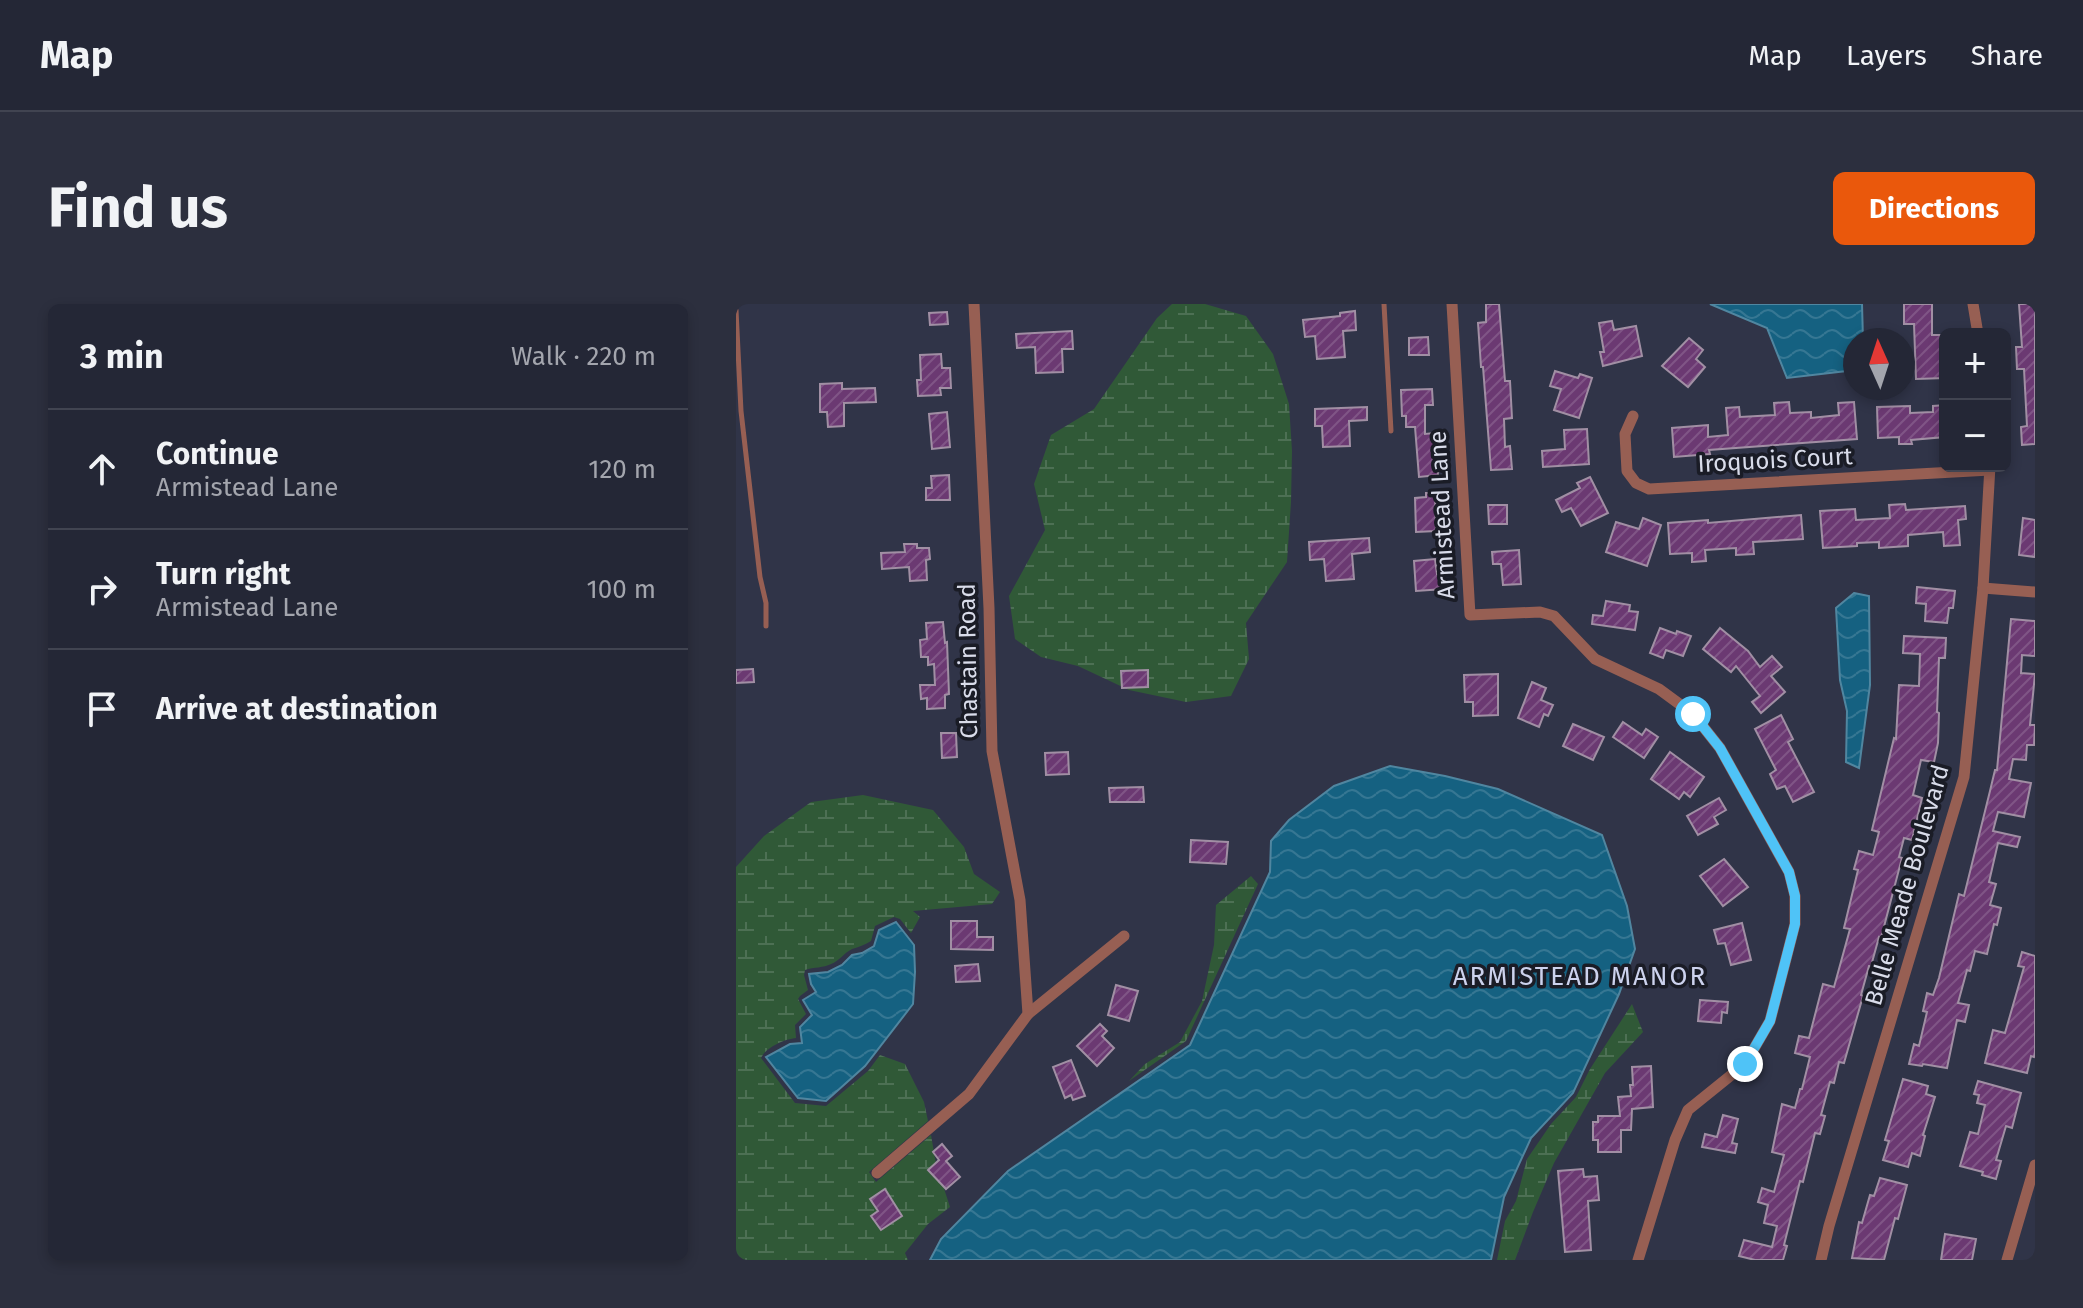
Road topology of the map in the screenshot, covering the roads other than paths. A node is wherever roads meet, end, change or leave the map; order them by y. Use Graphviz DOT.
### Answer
graph roads {
  1 [pos="974,304"];
  2 [pos="1384,304"];
  3 [pos="1452,304"];
  4 [pos="1973,304"];
  5 [pos="736,310"];
  6 [pos="1977,328"];
  7 [pos="1633,416"];
  8 [pos="1391,431"];
  9 [pos="1939,471"];
  10 [pos="1990,472"];
  11 [pos="1983,588"];
  12 [pos="2035,592"];
  13 [pos="766,626"];
  14 [pos="1124,936"];
  15 [pos="1028,1014"];
  16 [pos="2035,1165"];
  17 [pos="877,1173"];
  18 [pos="1638,1260"];
  19 [pos="1821,1260"];
  20 [pos="2007,1260"];
  1 -- 15 [label="street, Chastain Road"];
  2 -- 8 [label="lane"];
  3 -- 18 [label="street, Armistead Lane"];
  4 -- 6 [label="street"];
  5 -- 13 [label="lane"];
  7 -- 9 [label="street, Iroquois Court"];
  10 -- 11 [label="street, Belle Meade Boulevard"];
  11 -- 12 [label="street"];
  11 -- 19 [label="street, Belle Meade Boulevard"];
  14 -- 15 [label="street"];
  15 -- 17 [label="street"];
  16 -- 20 [label="street"];
}
